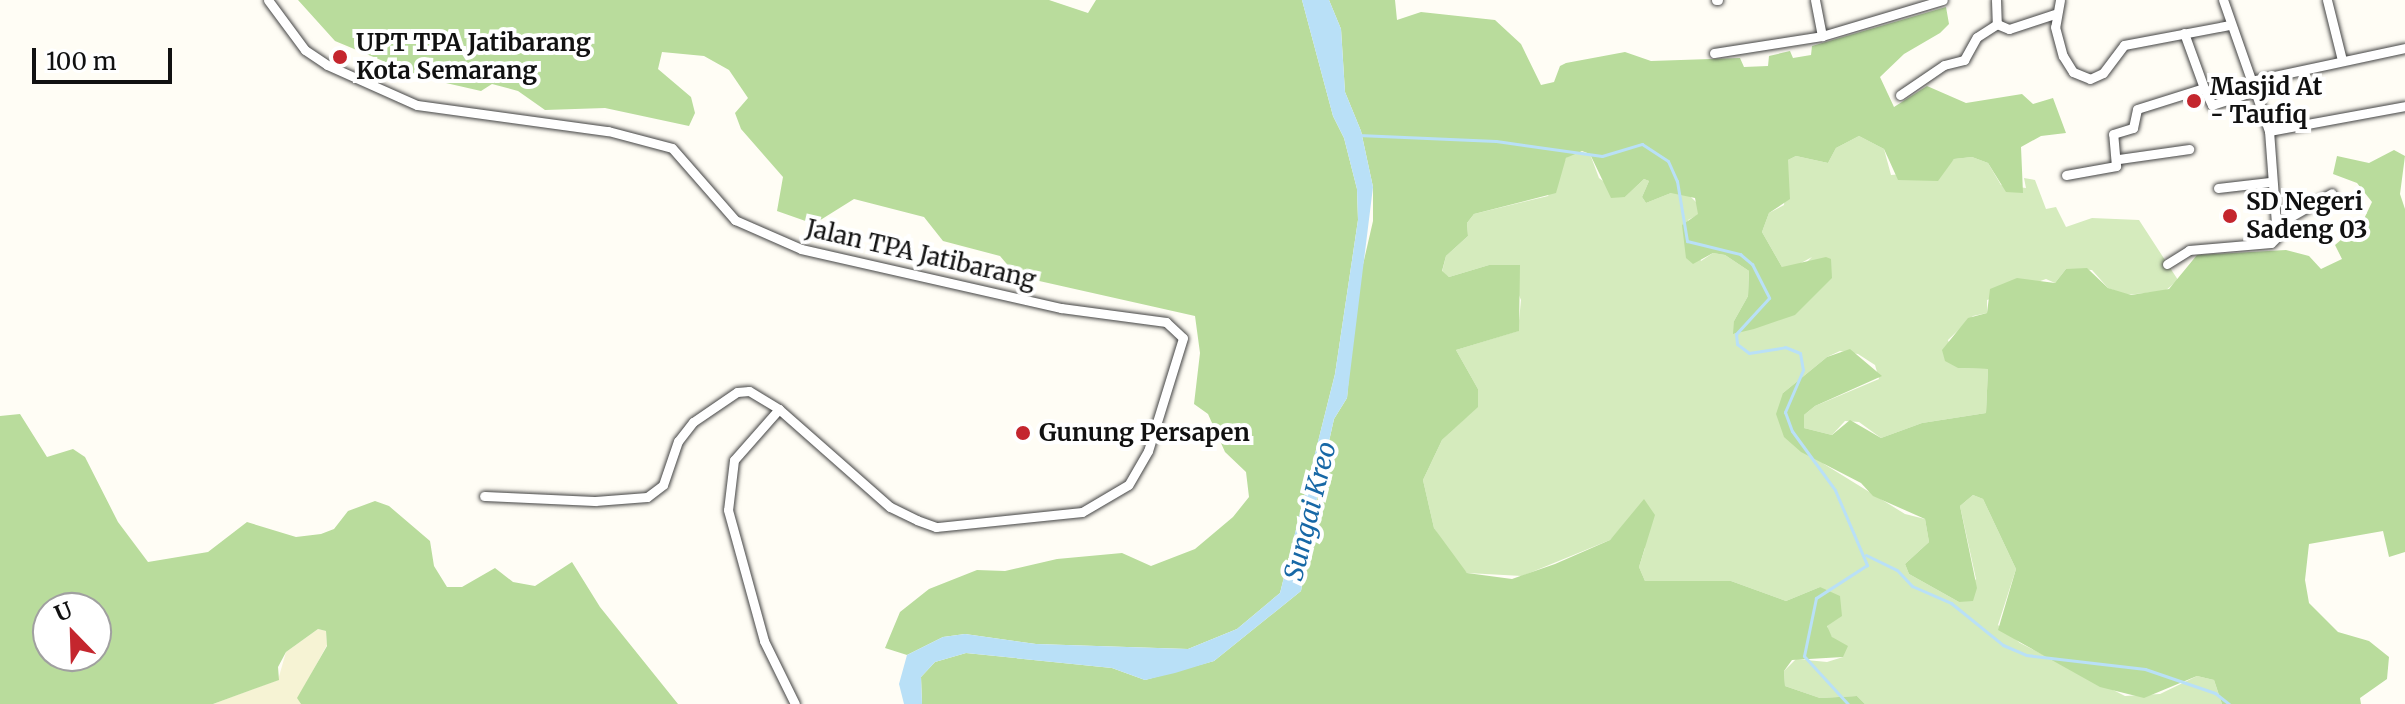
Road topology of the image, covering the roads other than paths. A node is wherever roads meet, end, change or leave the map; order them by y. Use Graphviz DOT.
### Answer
graph roads {
  1 [pos="268,0"];
  2 [pos="1815,0"];
  3 [pos="1943,0"];
  4 [pos="1996,0"];
  5 [pos="2060,0"];
  6 [pos="2223,0"];
  7 [pos="2327,0"];
  8 [pos="2055,14"];
  9 [pos="1997,24"];
  10 [pos="2230,25"];
  11 [pos="2184,33"];
  12 [pos="1822,36"];
  13 [pos="2405,48"];
  14 [pos="1714,53"];
  15 [pos="2342,60"];
  16 [pos="2253,86"];
  17 [pos="2204,88"];
  18 [pos="1900,95"];
  19 [pos="2405,106"];
  20 [pos="2269,131"];
  21 [pos="2189,149"];
  22 [pos="2119,159"];
  23 [pos="2066,175"];
  24 [pos="2270,182"];
  25 [pos="2218,188"];
  26 [pos="2332,193"];
  27 [pos="2276,225"];
  28 [pos="2167,264"];
  29 [pos="779,409"];
  30 [pos="484,496"];
  31 [pos="795,704"];
  1 -- 29 [label="street, Jalan TPA Jatibarang"];
  2 -- 12 [label="street"];
  3 -- 12 [label="street"];
  4 -- 9 [label="street"];
  5 -- 8 [label="street"];
  6 -- 10 [label="street"];
  7 -- 15 [label="street"];
  8 -- 9 [label="street"];
  8 -- 11 [label="street"];
  9 -- 18 [label="street"];
  10 -- 11 [label="street"];
  10 -- 16 [label="street"];
  11 -- 17 [label="street"];
  12 -- 14 [label="street"];
  13 -- 15 [label="street"];
  15 -- 16 [label="street"];
  16 -- 17 [label="street"];
  16 -- 20 [label="street"];
  17 -- 22 [label="street"];
  19 -- 20 [label="street"];
  20 -- 24 [label="street"];
  21 -- 22 [label="street"];
  22 -- 23 [label="street"];
  24 -- 25 [label="street"];
  24 -- 27 [label="street"];
  26 -- 27 [label="street"];
  27 -- 28 [label="street"];
  29 -- 30 [label="street"];
  29 -- 31 [label="street"];
}
